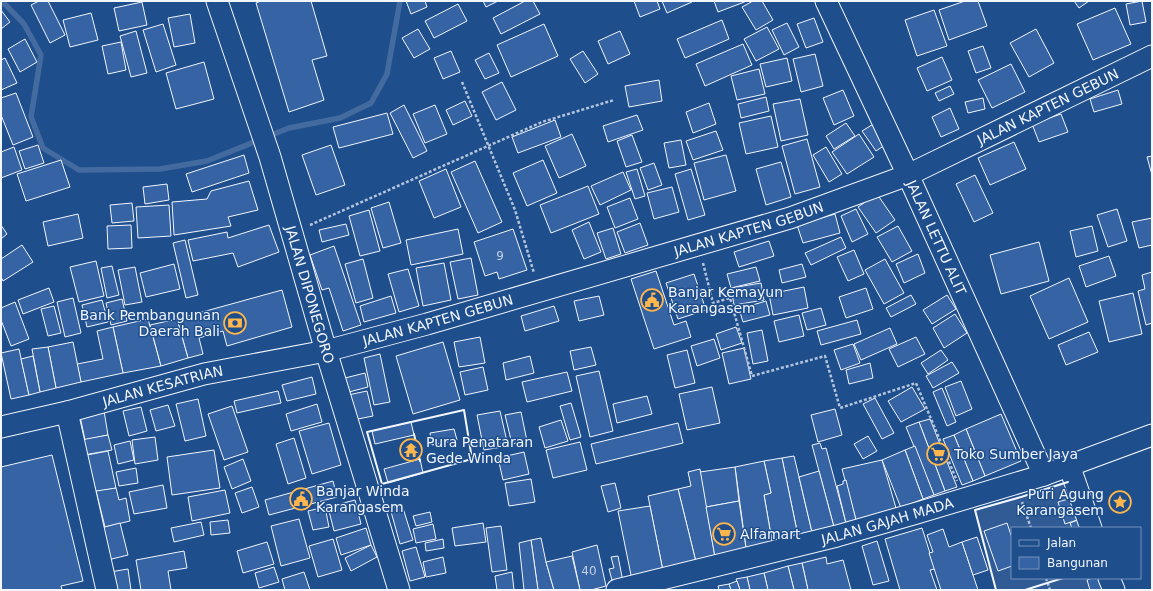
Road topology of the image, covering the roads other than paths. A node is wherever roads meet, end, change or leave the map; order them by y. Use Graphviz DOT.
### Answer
graph roads {
  1 [pos="217,1"];
  2 [pos="826,1"];
  3 [pos="1152,56"];
  4 [pos="908,175"];
  5 [pos="326,351"];
  6 [pos="67,412"];
  7 [pos="1,427"];
  8 [pos="1152,435"];
  9 [pos="1069,465"];
  10 [pos="1044,475"];
  11 [pos="1091,527"];
  12 [pos="1109,579"];
  13 [pos="107,590"];
  14 [pos="399,590"];
  15 [pos="617,590"];
  16 [pos="1114,590"];
  1 -- 5 [label="street, JALAN DIPONEGORO"];
  2 -- 4 [label="street, JALAN LETTU ALIT"];
  3 -- 4 [label="street, JALAN KAPTEN GEBUN"];
  4 -- 5 [label="street, JALAN KAPTEN GEBUN"];
  4 -- 10 [label="street, JALAN LETTU ALIT"];
  5 -- 6 [label="street, JALAN KESATRIAN"];
  5 -- 14 [label="street, JALAN DIPONEGORO"];
  6 -- 7 [label="street, JALAN KESATRIAN"];
  6 -- 13 [label="street"];
  8 -- 9 [label="street, JALAN GAJAH MADA"];
  9 -- 10 [label="street, JALAN GAJAH MADA"];
  9 -- 11 [label="street"];
  10 -- 15 [label="street, JALAN GAJAH MADA"];
  12 -- 16 [label="street"];
}
